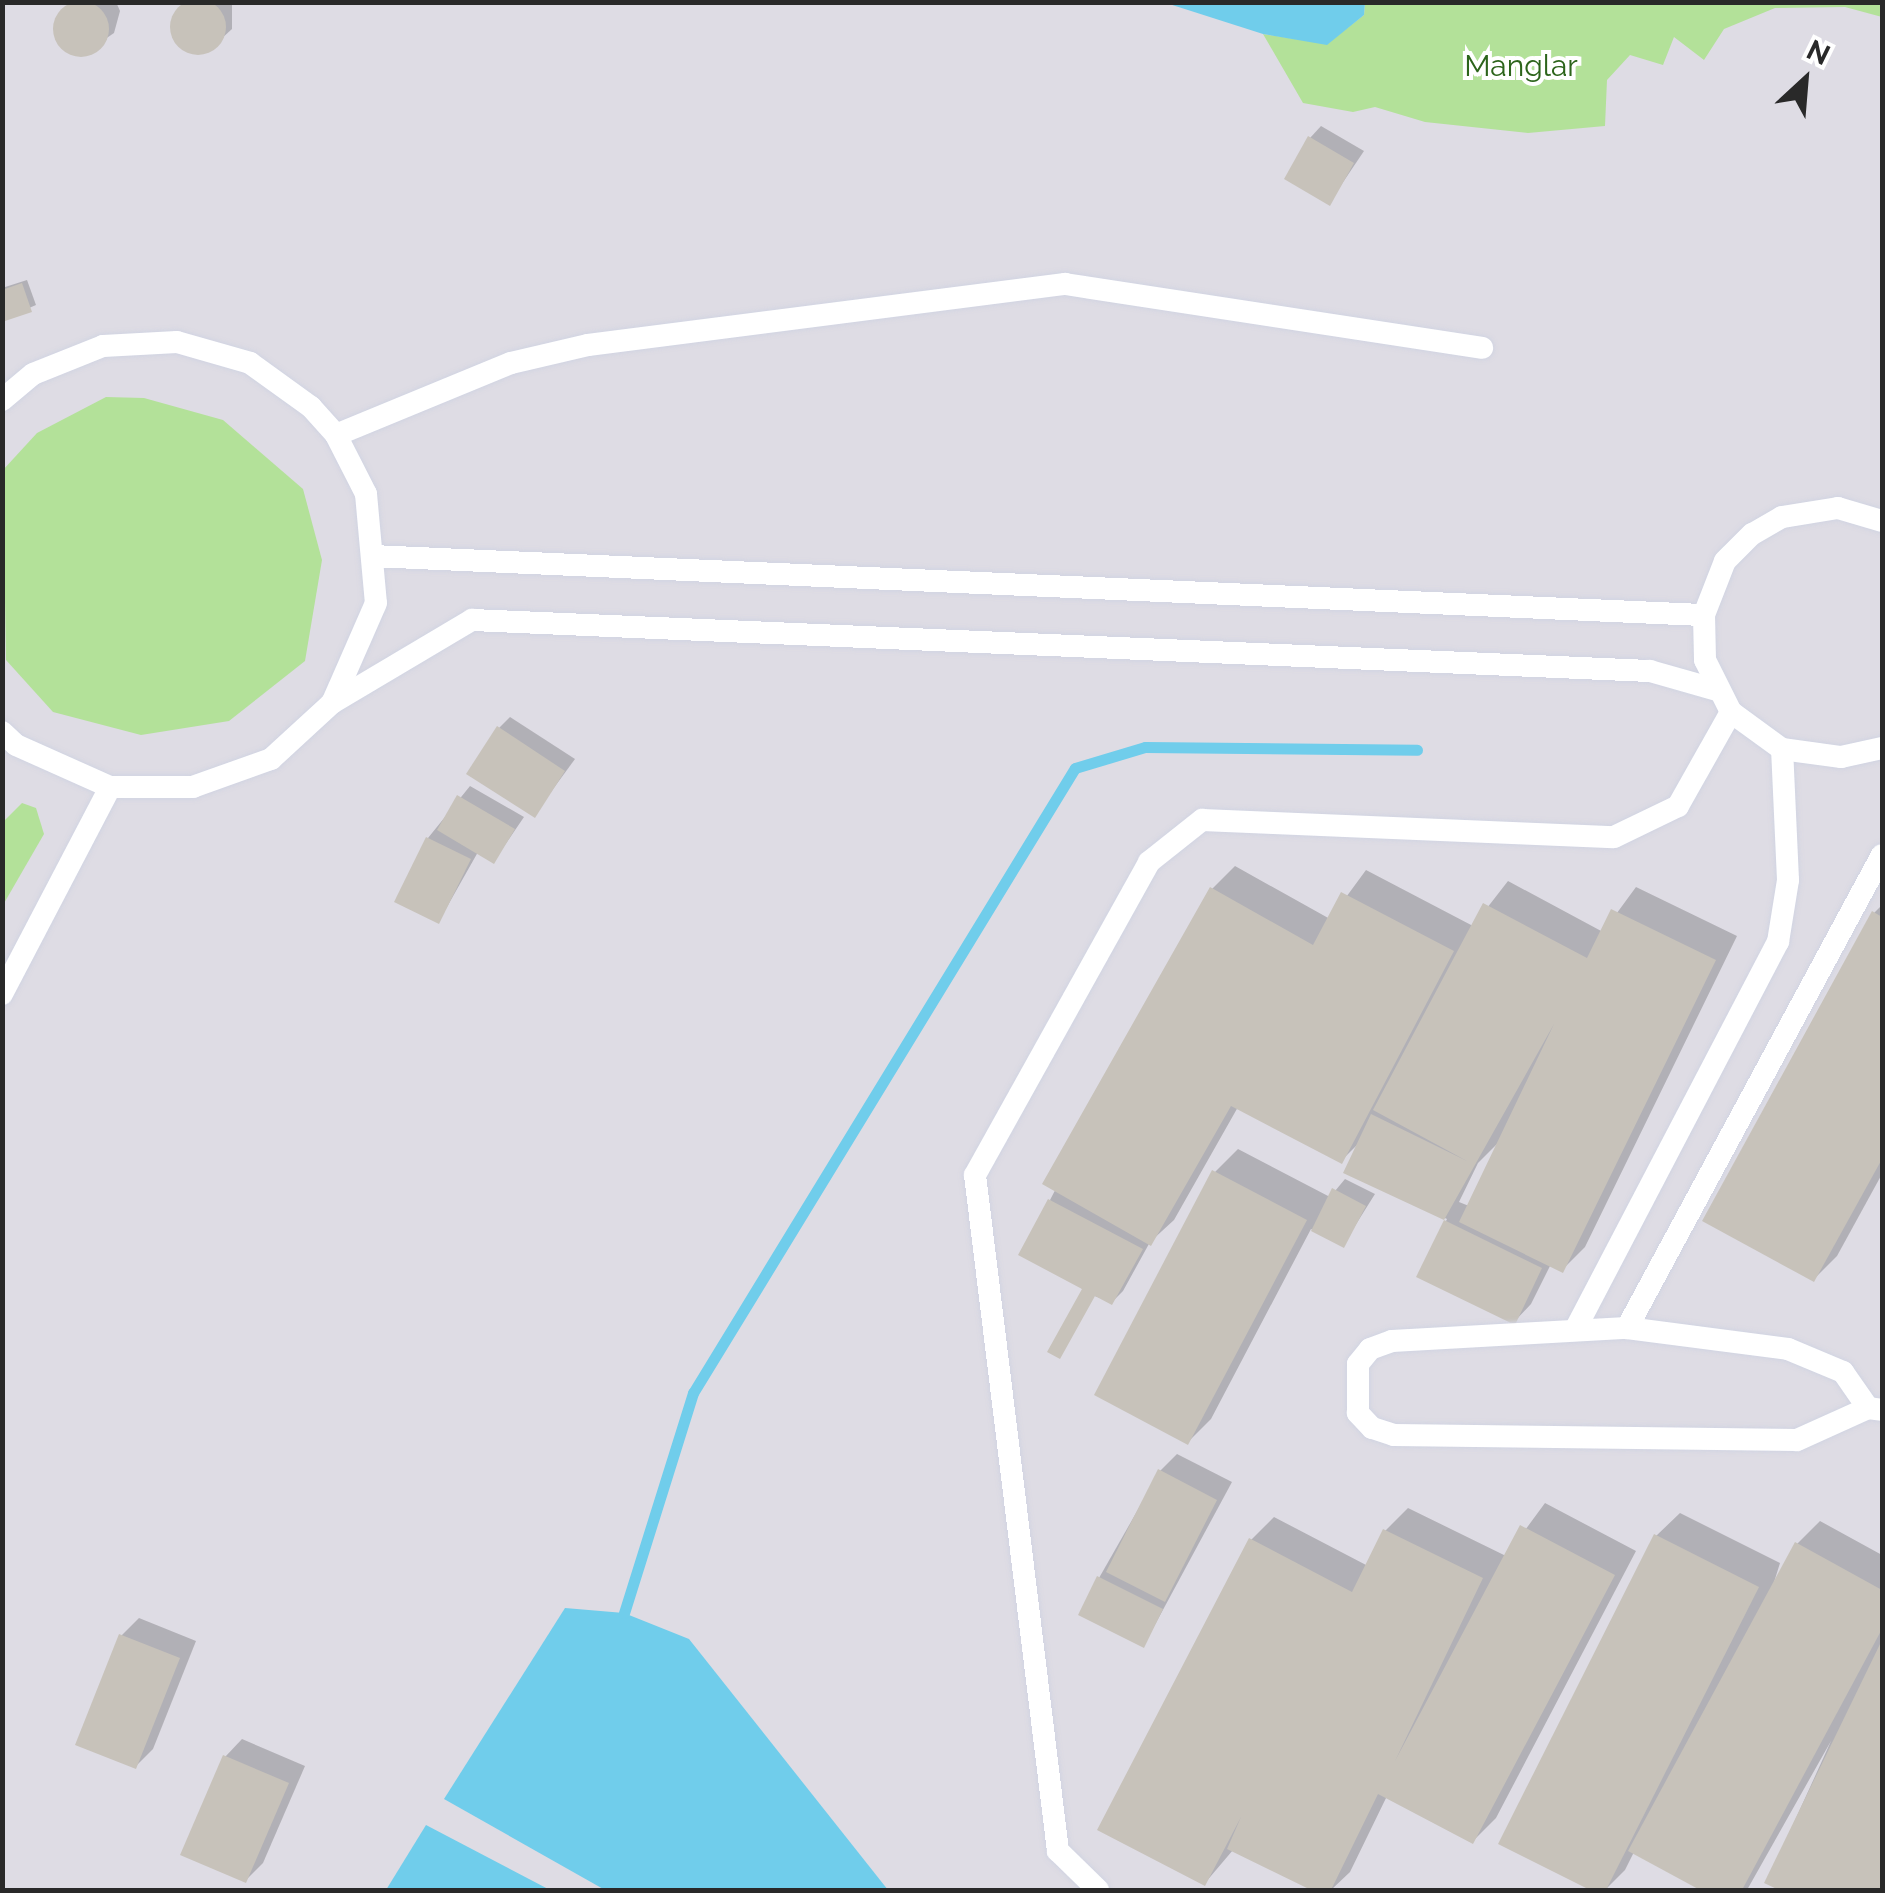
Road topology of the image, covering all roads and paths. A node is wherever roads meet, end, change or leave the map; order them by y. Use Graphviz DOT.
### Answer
graph roads {
  1 [pos="1482,348"];
  2 [pos="2,400"];
  3 [pos="336,435"];
  4 [pos="1882,521"];
  5 [pos="372,556"];
  6 [pos="1704,614"];
  7 [pos="1716,690"];
  8 [pos="332,704"];
  9 [pos="1731,712"];
  10 [pos="9,738"];
  11 [pos="1782,748"];
  12 [pos="1882,748"];
  13 [pos="2,766"];
  14 [pos="110,786"];
  15 [pos="1882,855"];
  16 [pos="2,994"];
  17 [pos="1576,1328"];
  18 [pos="1627,1328"];
  19 [pos="1875,1409"];
  20 [pos="1098,1890"];
  1 -- 3 [label="lane"];
  2 -- 3 [label="lane"];
  3 -- 5 [label="lane"];
  4 -- 6 [label="lane"];
  5 -- 6 [label="lane"];
  5 -- 8 [label="lane"];
  6 -- 7 [label="lane"];
  7 -- 8 [label="lane"];
  7 -- 9 [label="lane"];
  8 -- 14 [label="lane"];
  9 -- 11 [label="lane"];
  9 -- 20 [label="lane"];
  10 -- 13 [label="lane"];
  10 -- 14 [label="lane"];
  11 -- 12 [label="lane"];
  11 -- 17 [label="lane"];
  14 -- 16 [label="lane"];
  15 -- 18 [label="lane"];
  17 -- 18 [label="lane"];
  17 -- 19 [label="lane"];
  18 -- 19 [label="lane"];
}
